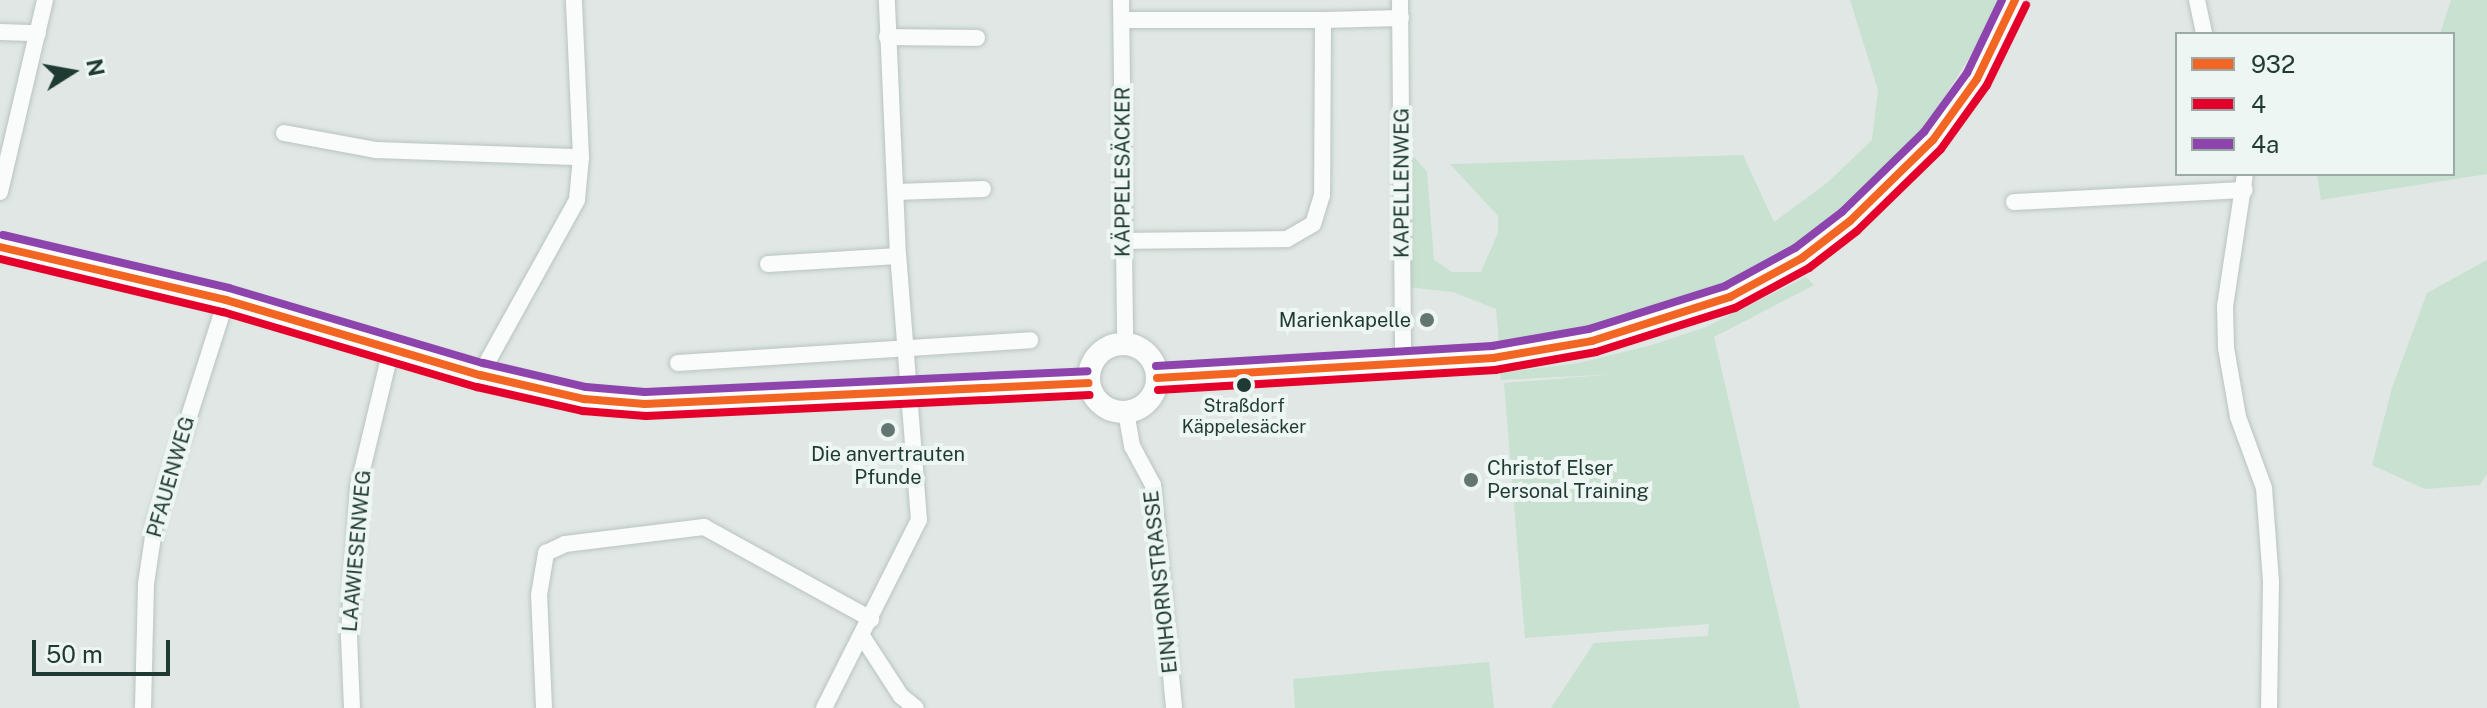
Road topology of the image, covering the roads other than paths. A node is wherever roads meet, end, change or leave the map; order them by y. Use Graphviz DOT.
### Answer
graph roads {
  1 [pos="45,0"];
  2 [pos="574,0"];
  3 [pos="887,0"];
  4 [pos="1121,0"];
  5 [pos="1400,0"];
  6 [pos="2015,0"];
  7 [pos="2197,0"];
  8 [pos="1401,18"];
  9 [pos="1122,20"];
  10 [pos="1323,20"];
  11 [pos="0,32"];
  12 [pos="2204,32"];
  13 [pos="38,33"];
  14 [pos="887,37"];
  15 [pos="977,38"];
  16 [pos="284,133"];
  17 [pos="581,157"];
  18 [pos="2245,182"];
  19 [pos="983,189"];
  20 [pos="0,192"];
  21 [pos="896,192"];
  22 [pos="2014,202"];
  23 [pos="1123,241"];
  24 [pos="0,247"];
  25 [pos="898,256"];
  26 [pos="768,264"];
  27 [pos="226,300"];
  28 [pos="1030,340"];
  29 [pos="1125,344"];
  30 [pos="905,348"];
  31 [pos="391,350"];
  32 [pos="678,363"];
  33 [pos="1403,366"];
  34 [pos="480,375"];
  35 [pos="1157,378"];
  36 [pos="1089,383"];
  37 [pos="908,391"];
  38 [pos="1126,412"];
  39 [pos="871,619"];
  40 [pos="862,636"];
  41 [pos="143,708"];
  42 [pos="352,708"];
  43 [pos="544,708"];
  44 [pos="824,708"];
  45 [pos="916,708"];
  46 [pos="1174,708"];
  47 [pos="2269,708"];
  1 -- 13 [label="street"];
  2 -- 17 [label="street"];
  3 -- 14 [label="street"];
  4 -- 9 [label="street, KÄPPELESÄCKER"];
  5 -- 8 [label="street, KAPELLENWEG"];
  6 -- 33 [label="main road"];
  7 -- 12 [label="street"];
  8 -- 10 [label="street"];
  8 -- 33 [label="street, KAPELLENWEG"];
  9 -- 10 [label="street"];
  9 -- 23 [label="street, KÄPPELESÄCKER"];
  10 -- 23 [label="street"];
  11 -- 13 [label="street"];
  13 -- 20 [label="street"];
  14 -- 15 [label="street"];
  14 -- 21 [label="street"];
  16 -- 17 [label="street"];
  17 -- 34 [label="street"];
  18 -- 22 [label="street"];
  18 -- 47 [label="street"];
  19 -- 21 [label="street"];
  21 -- 25 [label="street"];
  23 -- 29 [label="street, KÄPPELESÄCKER"];
  24 -- 27 [label="main road"];
  25 -- 26 [label="street"];
  25 -- 30 [label="street"];
  27 -- 31 [label="main road"];
  27 -- 41 [label="street, PFAUENWEG"];
  28 -- 30 [label="street"];
  29 -- 35 [label="main road"];
  29 -- 36 [label="main road"];
  30 -- 32 [label="street"];
  30 -- 37 [label="street"];
  31 -- 34 [label="main road"];
  31 -- 42 [label="street, LAAWIESENWEG"];
  33 -- 35 [label="main road"];
  34 -- 37 [label="main road"];
  35 -- 38 [label="main road"];
  36 -- 37 [label="main road"];
  36 -- 38 [label="main road"];
  37 -- 39 [label="street"];
  38 -- 46 [label="street, EINHORNSTRASSE"];
  39 -- 40 [label="street"];
  39 -- 43 [label="street"];
  40 -- 44 [label="street"];
  40 -- 45 [label="street"];
}
